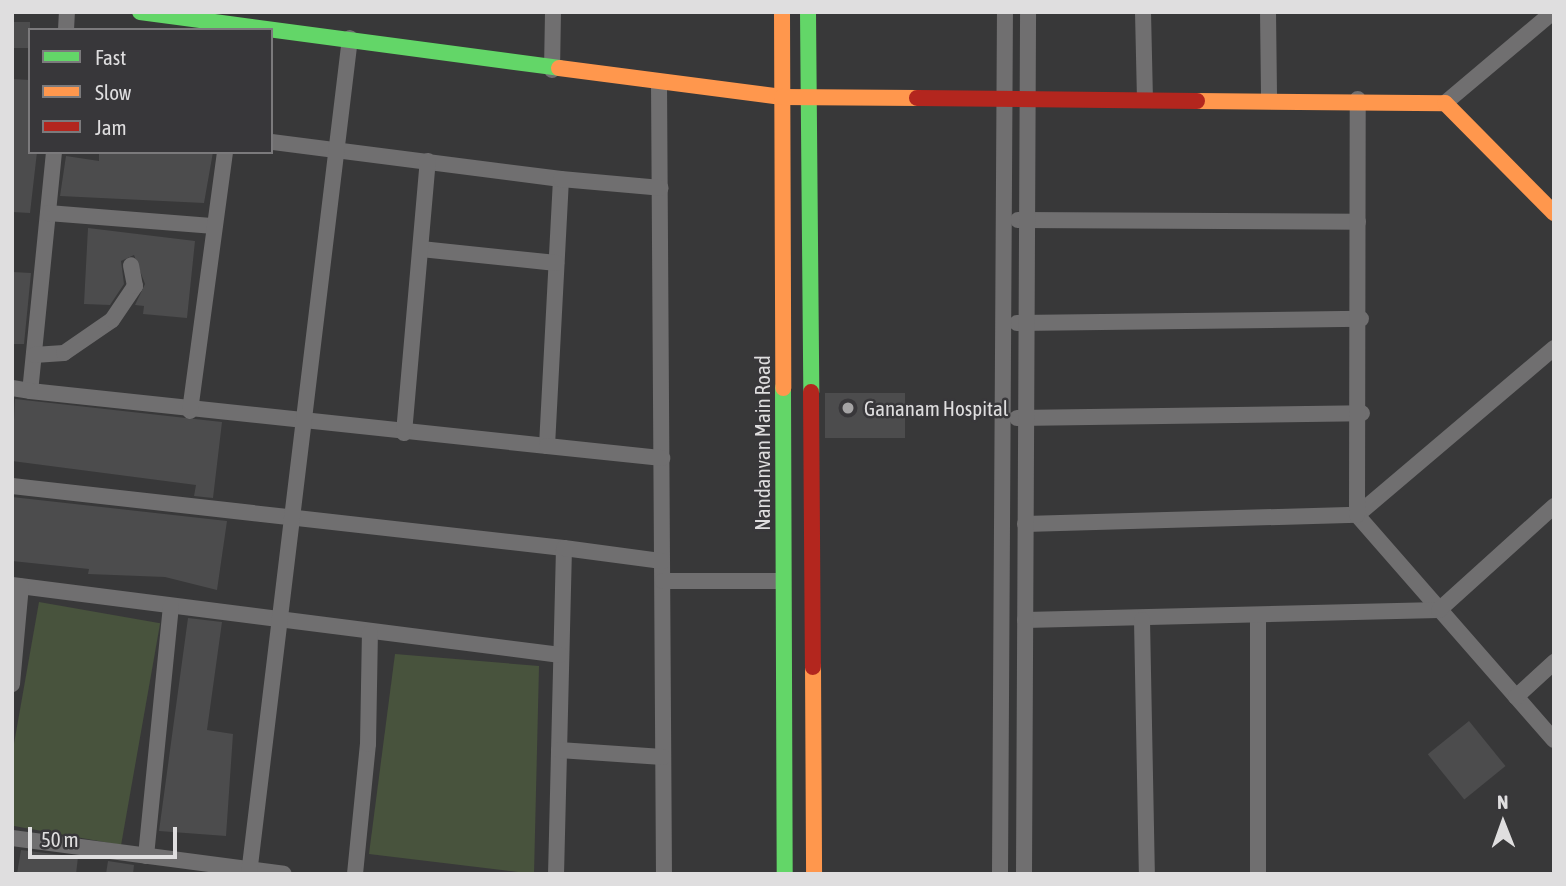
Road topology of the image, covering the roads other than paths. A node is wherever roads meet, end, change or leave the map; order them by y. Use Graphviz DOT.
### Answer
graph roads {
  1 [pos="139,12"];
  2 [pos="553,12"];
  3 [pos="782,12"];
  4 [pos="808,12"];
  5 [pos="1005,12"];
  6 [pos="1028,12"];
  7 [pos="1143,12"];
  8 [pos="1268,12"];
  9 [pos="1553,12"];
  10 [pos="269,28"];
  11 [pos="273,29"];
  12 [pos="350,38"];
  13 [pos="552,70"];
  14 [pos="659,82"];
  15 [pos="782,97"];
  16 [pos="809,98"];
  17 [pos="1145,98"];
  18 [pos="1269,99"];
  19 [pos="1358,99"];
  20 [pos="1006,101"];
  21 [pos="1028,101"];
  22 [pos="1445,103"];
  23 [pos="273,142"];
  24 [pos="337,149"];
  25 [pos="54,154"];
  26 [pos="225,154"];
  27 [pos="428,161"];
  28 [pos="561,179"];
  29 [pos="661,188"];
  30 [pos="48,213"];
  31 [pos="1554,213"];
  32 [pos="1006,219"];
  33 [pos="1028,220"];
  34 [pos="1358,222"];
  35 [pos="214,226"];
  36 [pos="421,249"];
  37 [pos="556,263"];
  38 [pos="131,265"];
  39 [pos="1361,319"];
  40 [pos="1008,323"];
  41 [pos="1027,323"];
  42 [pos="1554,348"];
  43 [pos="34,355"];
  44 [pos="12,388"];
  45 [pos="30,391"];
  46 [pos="190,411"];
  47 [pos="1362,413"];
  48 [pos="1026,418"];
  49 [pos="1007,419"];
  50 [pos="301,424"];
  51 [pos="404,433"];
  52 [pos="547,446"];
  53 [pos="662,458"];
  54 [pos="12,486"];
  55 [pos="1554,506"];
  56 [pos="1357,515"];
  57 [pos="288,517"];
  58 [pos="1025,524"];
  59 [pos="564,548"];
  60 [pos="662,561"];
  61 [pos="663,581"];
  62 [pos="783,581"];
  63 [pos="17,586"];
  64 [pos="171,606"];
  65 [pos="1439,610"];
  66 [pos="277,616"];
  67 [pos="1258,616"];
  68 [pos="1024,620"];
  69 [pos="1142,620"];
  70 [pos="370,633"];
  71 [pos="561,655"];
  72 [pos="1554,662"];
  73 [pos="12,684"];
  74 [pos="1516,696"];
  75 [pos="1554,740"];
  76 [pos="559,750"];
  77 [pos="663,757"];
  78 [pos="12,838"];
  79 [pos="145,856"];
  80 [pos="249,872"];
  81 [pos="284,874"];
  82 [pos="355,874"];
  83 [pos="556,874"];
  84 [pos="664,874"];
  85 [pos="785,874"];
  86 [pos="814,874"];
  87 [pos="1000,874"];
  88 [pos="1024,874"];
  89 [pos="1147,874"];
  90 [pos="1258,874"];
  1 -- 10 [label="main road"];
  2 -- 13 [label="street"];
  3 -- 15 [label="main road, Nandanvan Main Road"];
  4 -- 16 [label="main road"];
  5 -- 20 [label="street"];
  6 -- 21 [label="street"];
  7 -- 17 [label="street"];
  8 -- 18 [label="street"];
  9 -- 22 [label="street"];
  11 -- 12 [label="main road"];
  12 -- 13 [label="main road"];
  12 -- 24 [label="street"];
  13 -- 14 [label="main road"];
  14 -- 15 [label="main road"];
  14 -- 29 [label="street"];
  15 -- 16 [label="main road"];
  15 -- 62 [label="main road, Nandanvan Main Road"];
  16 -- 20 [label="main road"];
  16 -- 86 [label="main road"];
  17 -- 18 [label="main road"];
  17 -- 21 [label="main road"];
  18 -- 19 [label="main road"];
  19 -- 22 [label="main road"];
  19 -- 34 [label="street"];
  20 -- 21 [label="main road"];
  20 -- 32 [label="street"];
  21 -- 33 [label="street"];
  22 -- 31 [label="main road"];
  23 -- 24 [label="street"];
  24 -- 27 [label="street"];
  24 -- 50 [label="street"];
  25 -- 30 [label="street"];
  26 -- 35 [label="street"];
  27 -- 28 [label="street"];
  27 -- 36 [label="street"];
  28 -- 29 [label="street"];
  28 -- 37 [label="street"];
  29 -- 53 [label="street"];
  30 -- 35 [label="street"];
  30 -- 43 [label="street"];
  32 -- 33 [label="street"];
  32 -- 40 [label="street"];
  33 -- 34 [label="street"];
  33 -- 41 [label="street"];
  34 -- 39 [label="street"];
  35 -- 46 [label="street"];
  36 -- 37 [label="street"];
  36 -- 51 [label="street"];
  37 -- 52 [label="street"];
  38 -- 43 [label="street"];
  39 -- 41 [label="street"];
  39 -- 47 [label="street"];
  40 -- 41 [label="street"];
  40 -- 49 [label="street"];
  41 -- 48 [label="street"];
  42 -- 56 [label="street"];
  43 -- 45 [label="street"];
  44 -- 45 [label="street"];
  45 -- 46 [label="street"];
  46 -- 50 [label="street"];
  47 -- 48 [label="street"];
  47 -- 56 [label="street"];
  48 -- 49 [label="street"];
  48 -- 58 [label="street"];
  49 -- 87 [label="street"];
  50 -- 51 [label="street"];
  50 -- 57 [label="street"];
  51 -- 52 [label="street"];
  52 -- 53 [label="street"];
  53 -- 60 [label="street"];
  54 -- 57 [label="street"];
  55 -- 65 [label="street"];
  56 -- 58 [label="street"];
  56 -- 65 [label="street"];
  57 -- 59 [label="street"];
  57 -- 66 [label="street"];
  58 -- 68 [label="street"];
  59 -- 60 [label="street"];
  59 -- 71 [label="street"];
  60 -- 61 [label="street"];
  61 -- 62 [label="street"];
  61 -- 77 [label="street"];
  62 -- 85 [label="main road, Nandanvan Main Road"];
  63 -- 64 [label="street"];
  63 -- 73 [label="street"];
  64 -- 66 [label="street"];
  64 -- 79 [label="street"];
  65 -- 67 [label="street"];
  65 -- 74 [label="street"];
  66 -- 70 [label="street"];
  66 -- 80 [label="street"];
  67 -- 69 [label="street"];
  67 -- 90 [label="street"];
  68 -- 69 [label="street"];
  68 -- 88 [label="street"];
  69 -- 89 [label="street"];
  70 -- 71 [label="street"];
  70 -- 82 [label="street"];
  71 -- 76 [label="street"];
  72 -- 74 [label="street"];
  74 -- 75 [label="street"];
  76 -- 77 [label="street"];
  76 -- 83 [label="street"];
  77 -- 84 [label="street"];
  78 -- 79 [label="street"];
  79 -- 80 [label="street"];
  80 -- 81 [label="street"];
}
